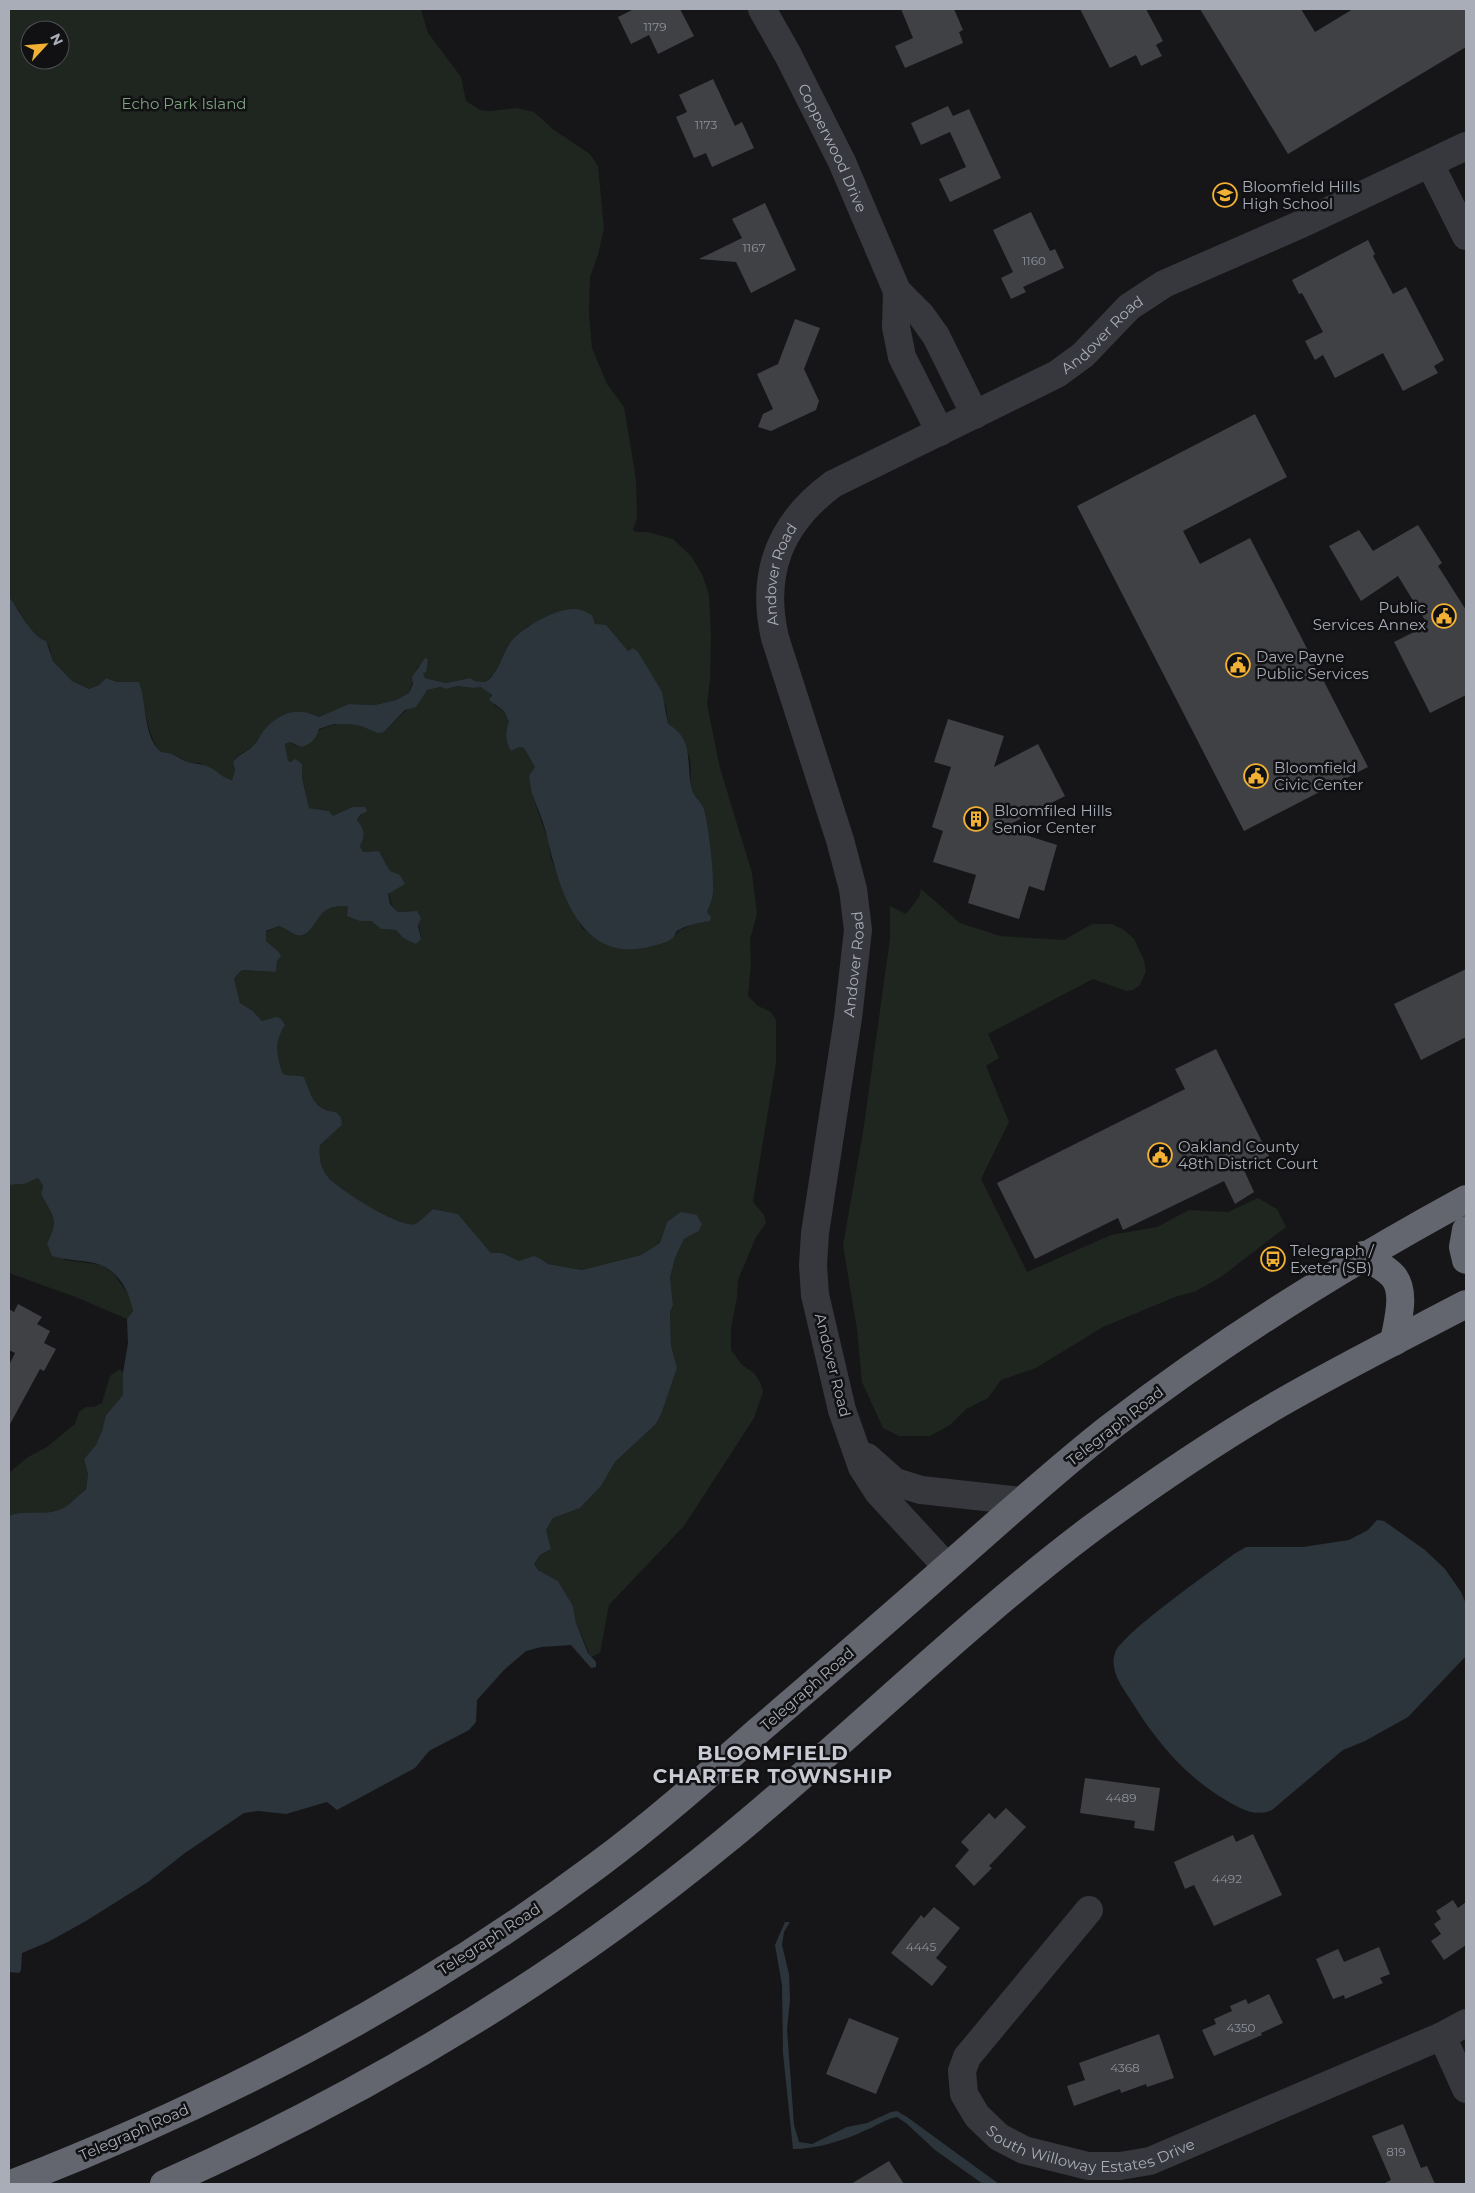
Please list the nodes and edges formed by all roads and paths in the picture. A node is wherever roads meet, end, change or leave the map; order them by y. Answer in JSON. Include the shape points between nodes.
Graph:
{"nodes":[{"id":1,"x":762,"y":9,"type":"edge"},
{"id":2,"x":1466,"y":146,"type":"edge"},
{"id":3,"x":1430,"y":164,"type":"junction"},
{"id":4,"x":1466,"y":236,"type":"edge"},
{"id":5,"x":898,"y":291,"type":"junction"},
{"id":6,"x":975,"y":415,"type":"junction"},
{"id":7,"x":940,"y":432,"type":"junction"},
{"id":8,"x":1466,"y":1199,"type":"edge"},
{"id":9,"x":1466,"y":1230,"type":"edge"},
{"id":10,"x":1364,"y":1255,"type":"junction"},
{"id":11,"x":1466,"y":1260,"type":"edge"},
{"id":12,"x":1466,"y":1304,"type":"edge"},
{"id":13,"x":1394,"y":1342,"type":"junction"},
{"id":14,"x":856,"y":1445,"type":"junction"},
{"id":15,"x":1021,"y":1501,"type":"junction"},
{"id":16,"x":947,"y":1568,"type":"junction"},
{"id":17,"x":1089,"y":1910,"type":"dead end"},
{"id":18,"x":1466,"y":2023,"type":"edge"},
{"id":19,"x":1442,"y":2036,"type":"junction"},
{"id":20,"x":1466,"y":2090,"type":"edge"},
{"id":21,"x":11,"y":2184,"type":"edge"},
{"id":22,"x":164,"y":2184,"type":"edge"}],
"edges":[{"from":1,"to":5,"type":"street","name":"Copperwood Drive","via":[[842,162]]},
{"from":2,"to":3,"type":"street","name":"Andover Road"},
{"from":3,"to":4,"type":"street"},
{"from":3,"to":6,"type":"street","name":"Andover Road","via":[[1164,284],[1129,307],[1083,355],[1057,374]]},
{"from":5,"to":6,"type":"street","name":"Copperwood Drive","via":[[936,336]]},
{"from":5,"to":7,"type":"street","name":"Copperwood Drive","via":[[896,328],[902,357]]},
{"from":6,"to":7,"type":"street","name":"Andover Road"},
{"from":7,"to":14,"type":"street","name":"Andover Road","via":[[848,476],[818,495],[802,511],[780,545],[769,590],[775,638],[840,840],[856,909],[857,956],[819,1204],[813,1265],[815,1295],[842,1410]]},
{"from":8,"to":10,"type":"highway","name":"Telegraph Road"},
{"from":9,"to":11,"type":"highway","via":[[1463,1247]]},
{"from":10,"to":13,"type":"highway","via":[[1393,1275],[1398,1284],[1400,1293]]},
{"from":10,"to":15,"type":"highway","name":"Telegraph Road","via":[[1227,1342],[1107,1430]]},
{"from":12,"to":13,"type":"highway"},
{"from":13,"to":22,"type":"highway","via":[[1221,1440],[1091,1529],[976,1620],[723,1843],[568,1961],[443,2040],[357,2089]]},
{"from":14,"to":15,"type":"street","name":"Andover Road","via":[[895,1482],[928,1491]]},
{"from":14,"to":16,"type":"street","name":"Andover Road","via":[[862,1467],[878,1492]]},
{"from":15,"to":16,"type":"highway","name":"Telegraph Road"},
{"from":16,"to":21,"type":"highway","name":"Telegraph Road","via":[[667,1811],[514,1924],[384,2006],[308,2048],[143,2129]]},
{"from":17,"to":19,"type":"street","name":"South Willoway Estates Drive","via":[[967,2057],[962,2071],[964,2094],[977,2116],[998,2137],[1024,2150],[1088,2166],[1120,2166],[1150,2161]]},
{"from":18,"to":19,"type":"street","name":"South Willoway Estates Drive"},
{"from":19,"to":20,"type":"street"}]}
